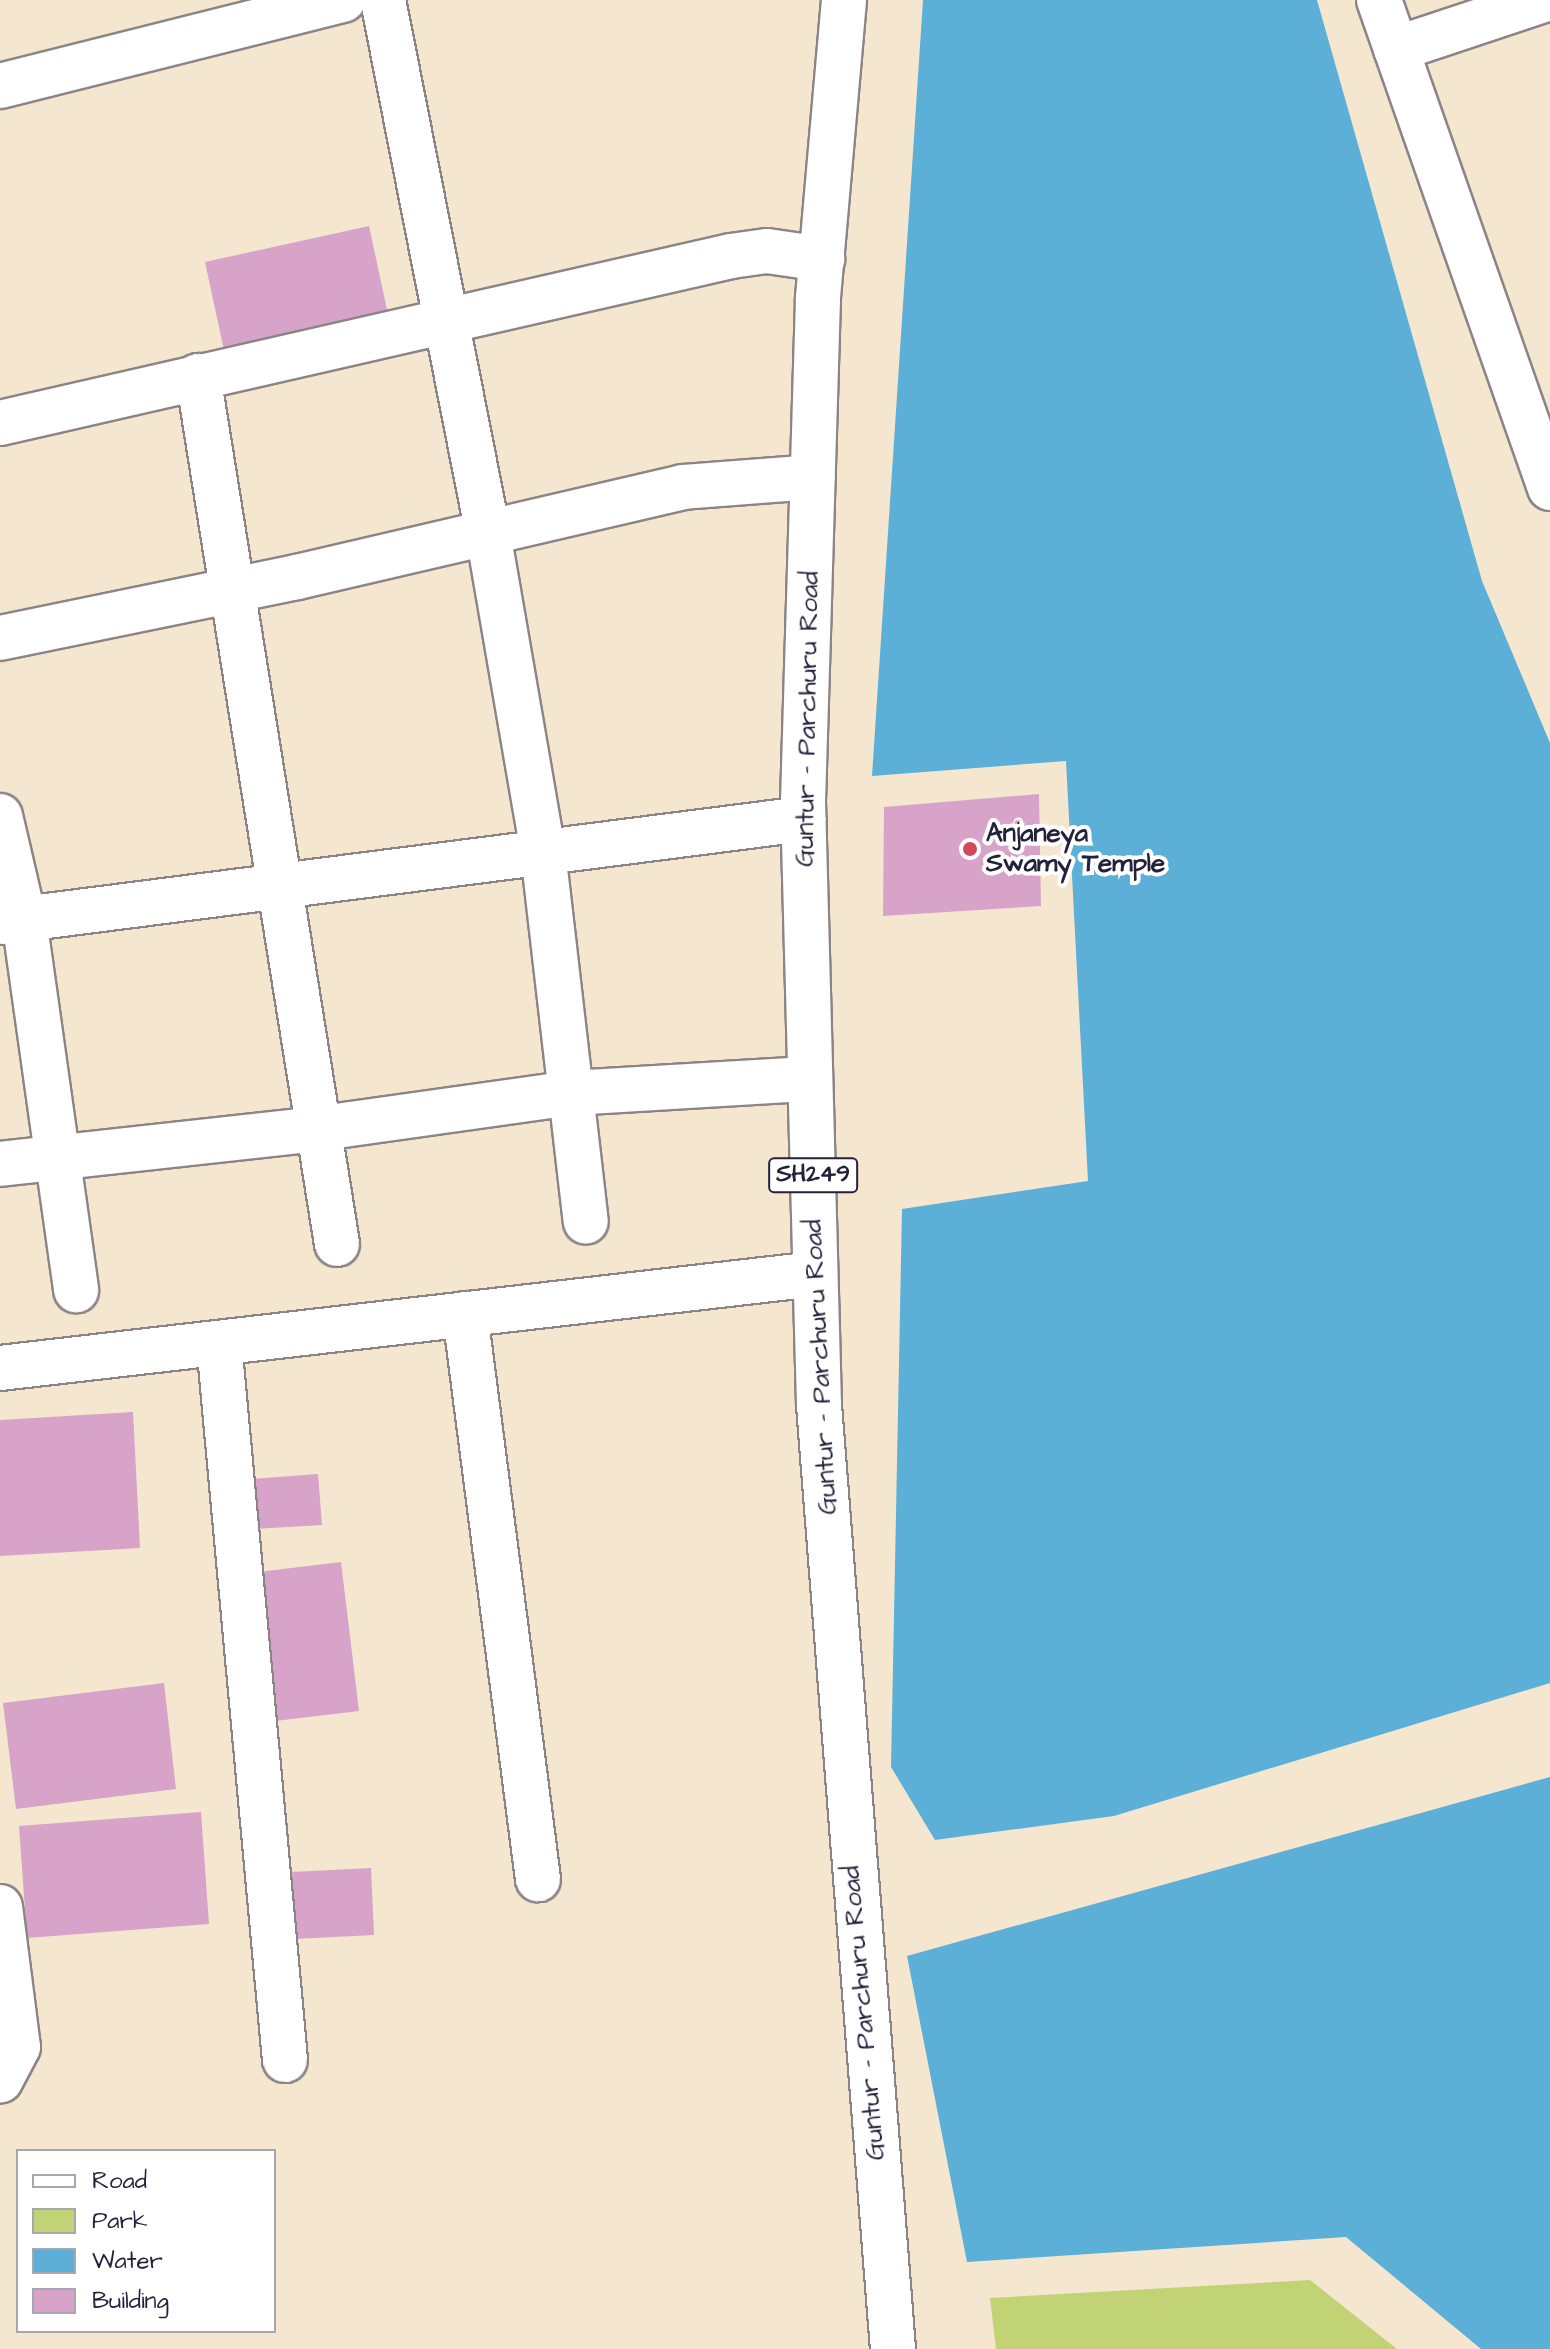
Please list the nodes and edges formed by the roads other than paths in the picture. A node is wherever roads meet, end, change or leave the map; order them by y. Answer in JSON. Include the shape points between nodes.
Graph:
{"nodes":[{"id":1,"x":343,"y":0,"type":"edge"},
{"id":2,"x":383,"y":0,"type":"edge"},
{"id":3,"x":844,"y":0,"type":"edge"},
{"id":4,"x":1379,"y":0,"type":"edge"},
{"id":5,"x":1544,"y":0,"type":"edge"},
{"id":6,"x":1550,"y":10,"type":"edge"},
{"id":7,"x":1396,"y":49,"type":"junction"},
{"id":8,"x":0,"y":86,"type":"edge"},
{"id":9,"x":822,"y":259,"type":"junction"},
{"id":10,"x":447,"y":321,"type":"junction"},
{"id":11,"x":198,"y":376,"type":"junction"},
{"id":12,"x":0,"y":423,"type":"edge"},
{"id":13,"x":813,"y":477,"type":"junction"},
{"id":14,"x":1550,"y":488,"type":"edge"},
{"id":15,"x":488,"y":533,"type":"junction"},
{"id":16,"x":236,"y":590,"type":"junction"},
{"id":17,"x":0,"y":638,"type":"edge"},
{"id":18,"x":0,"y":816,"type":"edge"},
{"id":19,"x":803,"y":819,"type":"junction"},
{"id":20,"x":543,"y":852,"type":"junction"},
{"id":21,"x":280,"y":888,"type":"junction"},
{"id":22,"x":12,"y":920,"type":"edge"},
{"id":23,"x":810,"y":1079,"type":"junction"},
{"id":24,"x":571,"y":1093,"type":"junction"},
{"id":25,"x":315,"y":1129,"type":"junction"},
{"id":26,"x":56,"y":1157,"type":"junction"},
{"id":27,"x":0,"y":1164,"type":"edge"},
{"id":28,"x":586,"y":1222,"type":"dead end"},
{"id":29,"x":337,"y":1244,"type":"dead end"},
{"id":30,"x":815,"y":1274,"type":"junction"},
{"id":31,"x":76,"y":1290,"type":"dead end"},
{"id":32,"x":465,"y":1314,"type":"junction"},
{"id":33,"x":219,"y":1343,"type":"junction"},
{"id":34,"x":0,"y":1368,"type":"edge"},
{"id":35,"x":538,"y":1879,"type":"dead end"},
{"id":36,"x":0,"y":1907,"type":"edge"},
{"id":37,"x":285,"y":2060,"type":"dead end"},
{"id":38,"x":0,"y":2081,"type":"edge"},
{"id":39,"x":893,"y":2349,"type":"edge"}],
"edges":[{"from":1,"to":8,"type":"street"},
{"from":2,"to":10,"type":"street"},
{"from":3,"to":9,"type":"street","name":"Guntur - Parchuru Road","number":"SH249"},
{"from":4,"to":7,"type":"street"},
{"from":5,"to":6,"type":"street"},
{"from":5,"to":7,"type":"street"},
{"from":7,"to":14,"type":"street"},
{"from":9,"to":10,"type":"street","via":[[767,251],[731,256]]},
{"from":9,"to":13,"type":"street","name":"Guntur - Parchuru Road","number":"SH249"},
{"from":10,"to":11,"type":"street"},
{"from":10,"to":15,"type":"street"},
{"from":11,"to":12,"type":"street"},
{"from":11,"to":16,"type":"street"},
{"from":13,"to":15,"type":"street","via":[[683,487]]},
{"from":13,"to":19,"type":"street","name":"Guntur - Parchuru Road","number":"SH249"},
{"from":15,"to":16,"type":"street"},
{"from":15,"to":20,"type":"street"},
{"from":16,"to":17,"type":"street"},
{"from":16,"to":21,"type":"street"},
{"from":18,"to":22,"type":"street"},
{"from":19,"to":20,"type":"street"},
{"from":19,"to":23,"type":"street","name":"Guntur - Parchuru Road","number":"SH249"},
{"from":20,"to":21,"type":"street"},
{"from":20,"to":24,"type":"street"},
{"from":21,"to":22,"type":"street"},
{"from":21,"to":25,"type":"street"},
{"from":22,"to":26,"type":"street"},
{"from":23,"to":24,"type":"street"},
{"from":23,"to":30,"type":"street","name":"Guntur - Parchuru Road","number":"SH249"},
{"from":24,"to":25,"type":"street"},
{"from":24,"to":28,"type":"street"},
{"from":25,"to":26,"type":"street"},
{"from":25,"to":29,"type":"street"},
{"from":26,"to":27,"type":"street"},
{"from":26,"to":31,"type":"street"},
{"from":30,"to":32,"type":"street"},
{"from":30,"to":39,"type":"street","name":"Guntur - Parchuru Road","number":"SH249","via":[[819,1405],[855,1920]]},
{"from":32,"to":33,"type":"street"},
{"from":32,"to":35,"type":"street"},
{"from":33,"to":34,"type":"street"},
{"from":33,"to":37,"type":"street"},
{"from":36,"to":38,"type":"street","via":[[18,2047]]}]}
